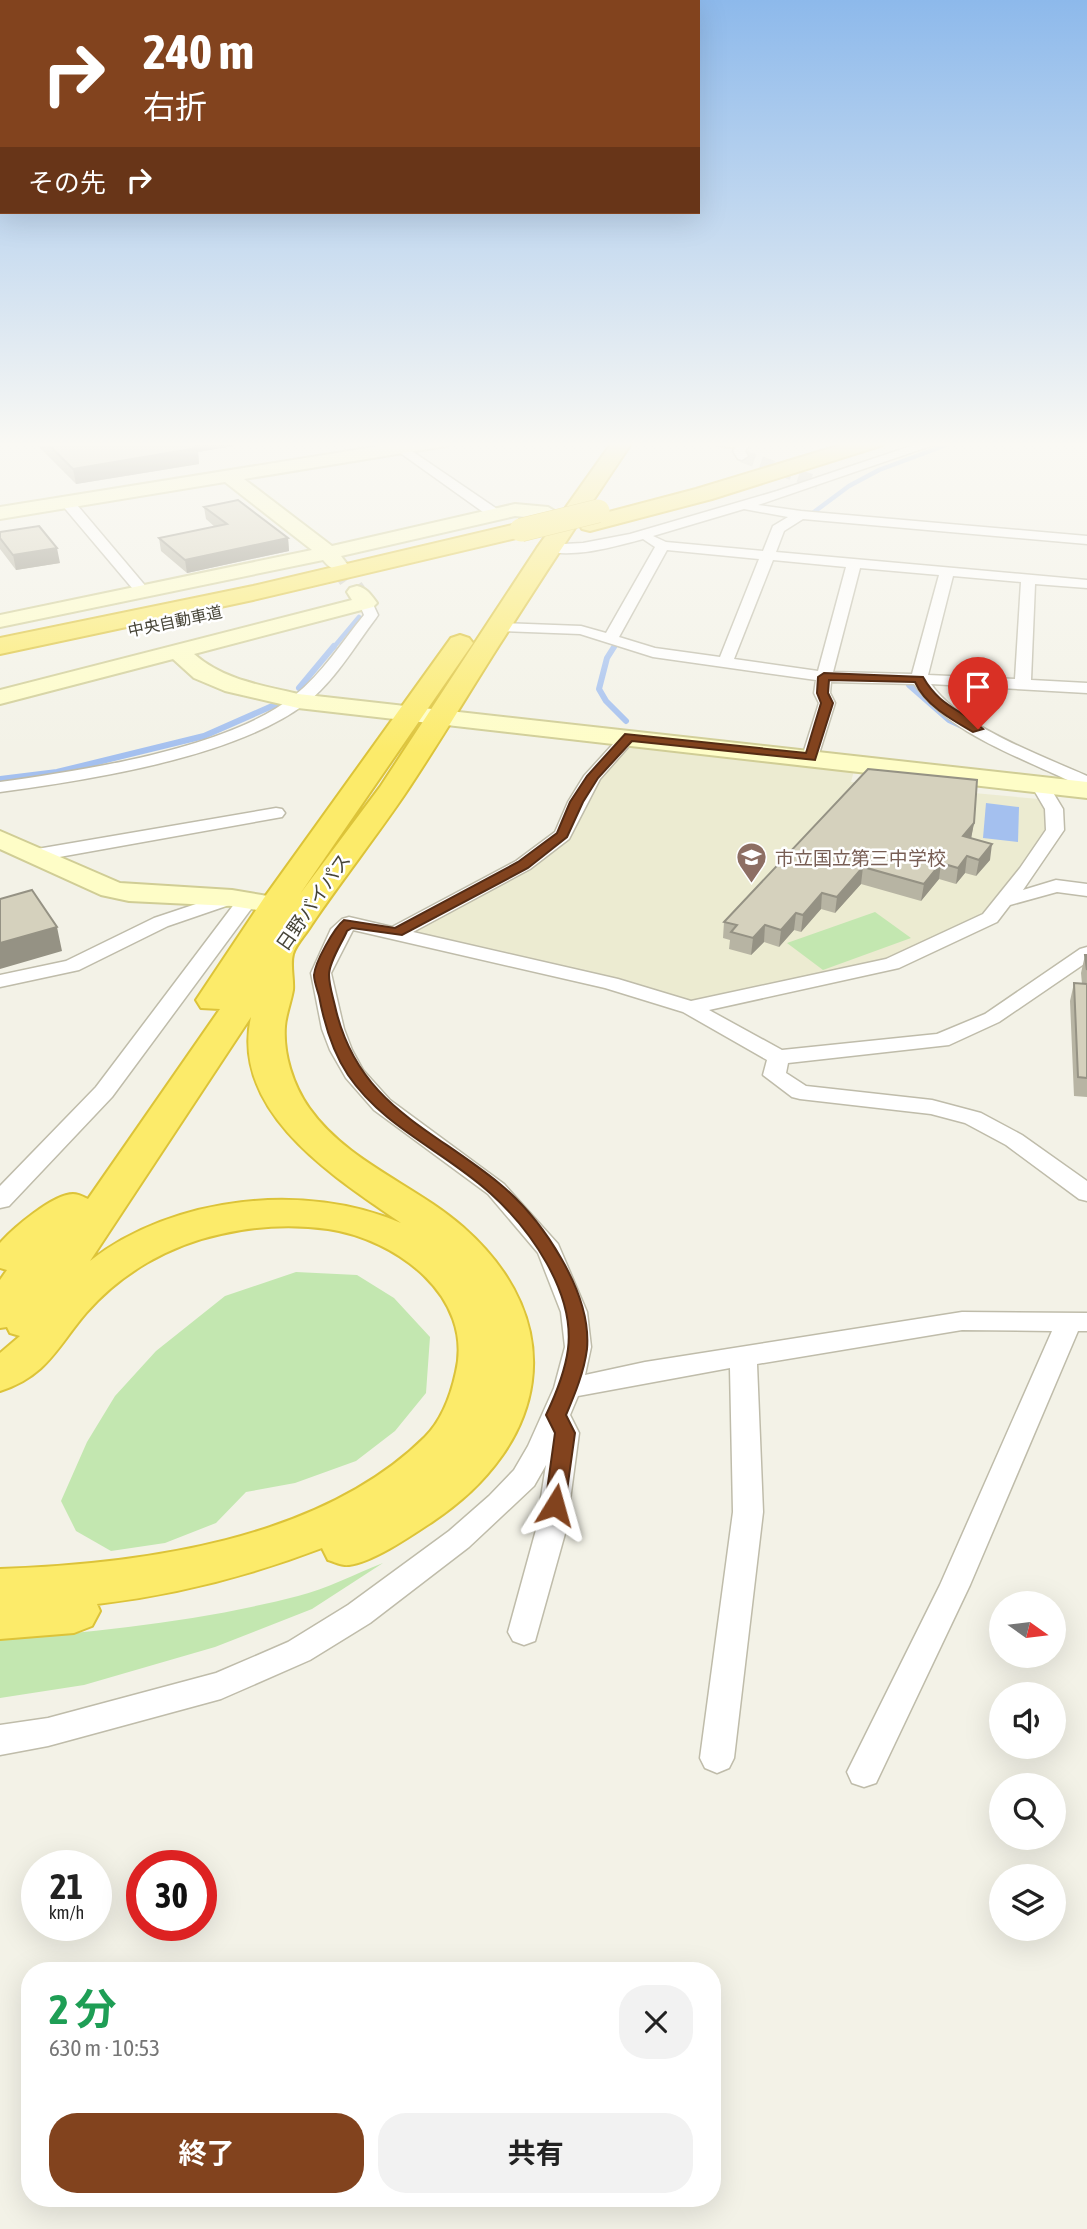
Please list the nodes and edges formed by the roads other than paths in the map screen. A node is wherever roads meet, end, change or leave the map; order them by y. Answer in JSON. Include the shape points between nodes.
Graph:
{"nodes":[{"id":1,"x":104,"y":545,"type":"edge"},
{"id":2,"x":315,"y":545,"type":"edge"},
{"id":3,"x":383,"y":545,"type":"edge"},
{"id":4,"x":480,"y":545,"type":"edge"},
{"id":5,"x":487,"y":545,"type":"edge"},
{"id":6,"x":529,"y":545,"type":"edge"},
{"id":7,"x":551,"y":545,"type":"edge"},
{"id":8,"x":598,"y":545,"type":"edge"},
{"id":9,"x":771,"y":545,"type":"edge"},
{"id":10,"x":663,"y":546,"type":"joint"},
{"id":11,"x":549,"y":548,"type":"junction"},
{"id":12,"x":767,"y":555,"type":"junction"},
{"id":13,"x":332,"y":559,"type":"junction"},
{"id":14,"x":853,"y":563,"type":"junction"},
{"id":15,"x":947,"y":571,"type":"junction"},
{"id":16,"x":1028,"y":578,"type":"junction"},
{"id":17,"x":1087,"y":583,"type":"edge"},
{"id":18,"x":144,"y":592,"type":"junction"},
{"id":19,"x":361,"y":598,"type":"joint"},
{"id":20,"x":268,"y":601,"type":"junction"},
{"id":21,"x":489,"y":613,"type":"junction"},
{"id":22,"x":0,"y":621,"type":"edge"},
{"id":23,"x":610,"y":639,"type":"junction"},
{"id":24,"x":0,"y":646,"type":"edge"},
{"id":25,"x":179,"y":653,"type":"junction"},
{"id":26,"x":0,"y":659,"type":"edge"},
{"id":27,"x":725,"y":663,"type":"junction"},
{"id":28,"x":0,"y":671,"type":"edge"},
{"id":29,"x":824,"y":677,"type":"junction"},
{"id":30,"x":919,"y":679,"type":"junction"},
{"id":31,"x":1023,"y":684,"type":"junction"},
{"id":32,"x":1087,"y":688,"type":"edge"},
{"id":33,"x":0,"y":697,"type":"edge"},
{"id":34,"x":298,"y":701,"type":"junction"},
{"id":35,"x":426,"y":714,"type":"junction"},
{"id":36,"x":629,"y":737,"type":"junction"},
{"id":37,"x":810,"y":757,"type":"junction"},
{"id":38,"x":1087,"y":782,"type":"edge"},
{"id":39,"x":1040,"y":785,"type":"junction"},
{"id":40,"x":0,"y":787,"type":"edge"},
{"id":41,"x":1087,"y":790,"type":"edge"},
{"id":42,"x":275,"y":813,"type":"dead end"},
{"id":43,"x":0,"y":839,"type":"edge"},
{"id":44,"x":37,"y":855,"type":"junction"},
{"id":45,"x":1087,"y":890,"type":"edge"},
{"id":46,"x":252,"y":901,"type":"junction"},
{"id":47,"x":1004,"y":901,"type":"junction"},
{"id":48,"x":397,"y":932,"type":"junction"},
{"id":49,"x":1087,"y":953,"type":"edge"},
{"id":50,"x":276,"y":954,"type":"junction"},
{"id":51,"x":0,"y":981,"type":"edge"},
{"id":52,"x":690,"y":1008,"type":"junction"},
{"id":53,"x":778,"y":1057,"type":"junction"},
{"id":54,"x":1087,"y":1193,"type":"edge"},
{"id":55,"x":0,"y":1200,"type":"edge"},
{"id":56,"x":73,"y":1207,"type":"junction"},
{"id":57,"x":0,"y":1268,"type":"edge"},
{"id":58,"x":0,"y":1312,"type":"edge"},
{"id":59,"x":1078,"y":1322,"type":"edge"},
{"id":60,"x":743,"y":1358,"type":"junction"},
{"id":61,"x":0,"y":1362,"type":"edge"},
{"id":62,"x":0,"y":1374,"type":"edge"},
{"id":63,"x":562,"y":1401,"type":"junction"},
{"id":64,"x":0,"y":1590,"type":"edge"},
{"id":65,"x":0,"y":1617,"type":"edge"},
{"id":66,"x":524,"y":1632,"type":"dead end"},
{"id":67,"x":210,"y":1688,"type":"joint"},
{"id":68,"x":0,"y":1740,"type":"edge"},
{"id":69,"x":717,"y":1758,"type":"dead end"},
{"id":70,"x":863,"y":1772,"type":"dead end"}],
"edges":[{"from":1,"to":18,"type":"street"},
{"from":2,"to":13,"type":"street"},
{"from":3,"to":13,"type":"street"},
{"from":4,"to":24,"type":"highway","name":"中央自動車道"},
{"from":5,"to":20,"type":"highway","name":"中央自動車道"},
{"from":6,"to":21,"type":"highway","name":"日野バイパス"},
{"from":7,"to":11,"type":"highway","name":"日野バイパス"},
{"from":8,"to":11,"type":"street"},
{"from":9,"to":12,"type":"street"},
{"from":10,"to":12,"type":"street"},
{"from":10,"to":23,"type":"street"},
{"from":11,"to":21,"type":"highway","name":"日野バイパス"},
{"from":12,"to":14,"type":"street"},
{"from":12,"to":27,"type":"street"},
{"from":13,"to":18,"type":"street"},
{"from":14,"to":15,"type":"street"},
{"from":14,"to":29,"type":"street"},
{"from":15,"to":16,"type":"street"},
{"from":15,"to":30,"type":"street"},
{"from":16,"to":17,"type":"street"},
{"from":16,"to":31,"type":"street"},
{"from":18,"to":22,"type":"street"},
{"from":19,"to":25,"type":"street"},
{"from":19,"to":34,"type":"street","via":[[371,615]]},
{"from":20,"to":26,"type":"highway","name":"中央自動車道"},
{"from":20,"to":28,"type":"highway"},
{"from":21,"to":23,"type":"street"},
{"from":21,"to":35,"type":"highway","name":"日野バイパス"},
{"from":23,"to":27,"type":"street","via":[[653,652]]},
{"from":25,"to":33,"type":"street"},
{"from":25,"to":34,"type":"street","via":[[202,673],[233,686]]},
{"from":27,"to":29,"type":"street"},
{"from":29,"to":30,"type":"street"},
{"from":29,"to":37,"type":"street","via":[[822,693],[827,703]]},
{"from":30,"to":31,"type":"street"},
{"from":30,"to":38,"type":"street","via":[[925,691],[957,718]]},
{"from":31,"to":32,"type":"street"},
{"from":34,"to":35,"type":"street"},
{"from":34,"to":40,"type":"street","via":[[205,743],[106,769]]},
{"from":35,"to":36,"type":"street"},
{"from":35,"to":46,"type":"highway","name":"日野バイパス"},
{"from":35,"to":50,"type":"highway","name":"日野バイパス","via":[[364,832]]},
{"from":36,"to":37,"type":"street"},
{"from":36,"to":48,"type":"street","via":[[593,776],[563,835],[523,865]]},
{"from":37,"to":39,"type":"street"},
{"from":39,"to":41,"type":"street"},
{"from":39,"to":47,"type":"street","via":[[1054,809],[1055,830]]},
{"from":42,"to":44,"type":"street"},
{"from":43,"to":44,"type":"street"},
{"from":44,"to":46,"type":"street","via":[[129,893]]},
{"from":45,"to":47,"type":"street","via":[[1056,886]]},
{"from":46,"to":51,"type":"street","via":[[161,922],[72,966]]},
{"from":46,"to":55,"type":"street","via":[[104,1092]]},
{"from":46,"to":56,"type":"highway","name":"日野バイパス","via":[[191,1035]]},
{"from":47,"to":52,"type":"street","via":[[990,918],[892,964]]},
{"from":48,"to":52,"type":"street","via":[[611,983]]},
{"from":48,"to":63,"type":"street","via":[[349,923],[341,929],[321,973],[333,1029],[354,1073],[382,1105],[496,1189],[550,1250],[574,1312],[578,1348]]},
{"from":49,"to":53,"type":"street","via":[[992,1018],[941,1040]]},
{"from":50,"to":61,"type":"highway","name":"日野バイパス"},
{"from":50,"to":65,"type":"highway","via":[[267,1028],[273,1072],[282,1093],[312,1137],[447,1236],[493,1286],[511,1338],[512,1369],[506,1399],[476,1455],[448,1484],[420,1506],[340,1549],[245,1581],[178,1597]]},
{"from":52,"to":53,"type":"street"},
{"from":53,"to":54,"type":"street","via":[[774,1075],[800,1092],[932,1107],[973,1118],[1014,1140]]},
{"from":56,"to":57,"type":"highway","via":[[26,1240]]},
{"from":56,"to":58,"type":"highway","name":"日野バイパス"},
{"from":59,"to":60,"type":"street","via":[[962,1321]]},
{"from":59,"to":70,"type":"street"},
{"from":60,"to":63,"type":"street","via":[[645,1372]]},
{"from":60,"to":69,"type":"street","via":[[748,1512]]},
{"from":62,"to":64,"type":"highway","via":[[29,1356],[71,1302],[117,1262],[188,1228],[268,1213],[339,1217],[401,1238],[439,1262],[454,1278],[476,1312],[482,1331],[482,1369],[461,1426],[420,1471],[350,1516],[284,1542],[174,1570],[104,1582]]},
{"from":63,"to":66,"type":"street","via":[[565,1433],[551,1530]]},
{"from":63,"to":67,"type":"street","via":[[524,1478],[459,1539],[359,1614],[299,1651]]},
{"from":67,"to":68,"type":"street","via":[[48,1732]]}]}
